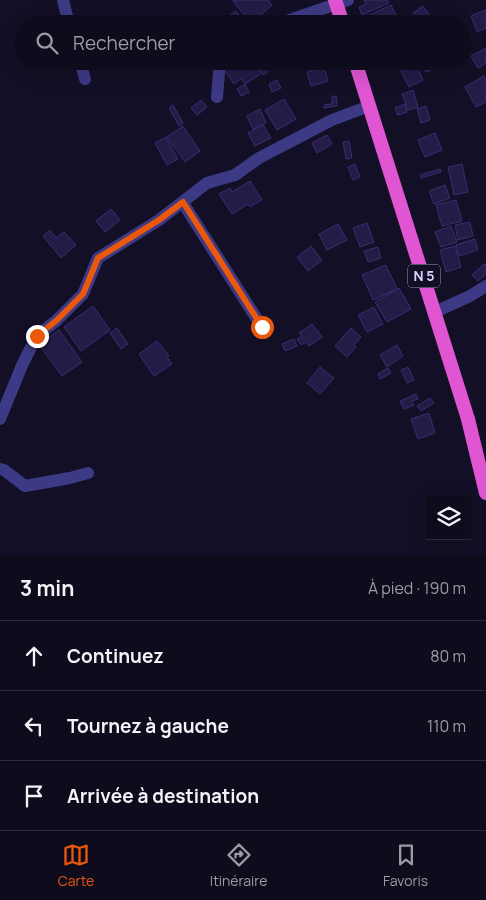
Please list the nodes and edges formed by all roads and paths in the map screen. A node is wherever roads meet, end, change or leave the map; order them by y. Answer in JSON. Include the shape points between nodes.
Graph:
{"nodes":[{"id":1,"x":63,"y":0,"type":"edge"},
{"id":2,"x":340,"y":1,"type":"edge"},
{"id":3,"x":67,"y":15,"type":"edge"},
{"id":4,"x":302,"y":15,"type":"edge"},
{"id":5,"x":342,"y":15,"type":"edge"},
{"id":6,"x":82,"y":70,"type":"edge"},
{"id":7,"x":219,"y":70,"type":"edge"},
{"id":8,"x":358,"y":70,"type":"edge"},
{"id":9,"x":85,"y":79,"type":"dead end"},
{"id":10,"x":217,"y":97,"type":"dead end"},
{"id":11,"x":370,"y":106,"type":"junction"},
{"id":12,"x":183,"y":202,"type":"junction"},
{"id":13,"x":486,"y":286,"type":"edge"},
{"id":14,"x":435,"y":312,"type":"junction"},
{"id":15,"x":262,"y":327,"type":"dead end"},
{"id":16,"x":0,"y":420,"type":"edge"},
{"id":17,"x":0,"y":470,"type":"edge"},
{"id":18,"x":88,"y":473,"type":"dead end"},
{"id":19,"x":486,"y":493,"type":"edge"}],
"edges":[{"from":1,"to":3,"type":"street"},
{"from":2,"to":4,"type":"street"},
{"from":2,"to":5,"type":"highway"},
{"from":6,"to":9,"type":"street"},
{"from":7,"to":10,"type":"street"},
{"from":8,"to":11,"type":"highway","number":"N 5"},
{"from":11,"to":12,"type":"street","via":[[332,120],[258,158],[235,175],[208,183]]},
{"from":11,"to":14,"type":"highway","number":"N 5"},
{"from":12,"to":15,"type":"street"},
{"from":12,"to":16,"type":"street","via":[[98,258],[83,294],[37,336]]},
{"from":13,"to":14,"type":"street"},
{"from":14,"to":19,"type":"highway","number":"N 5","via":[[468,419]]},
{"from":17,"to":18,"type":"street","via":[[25,486]]}]}
